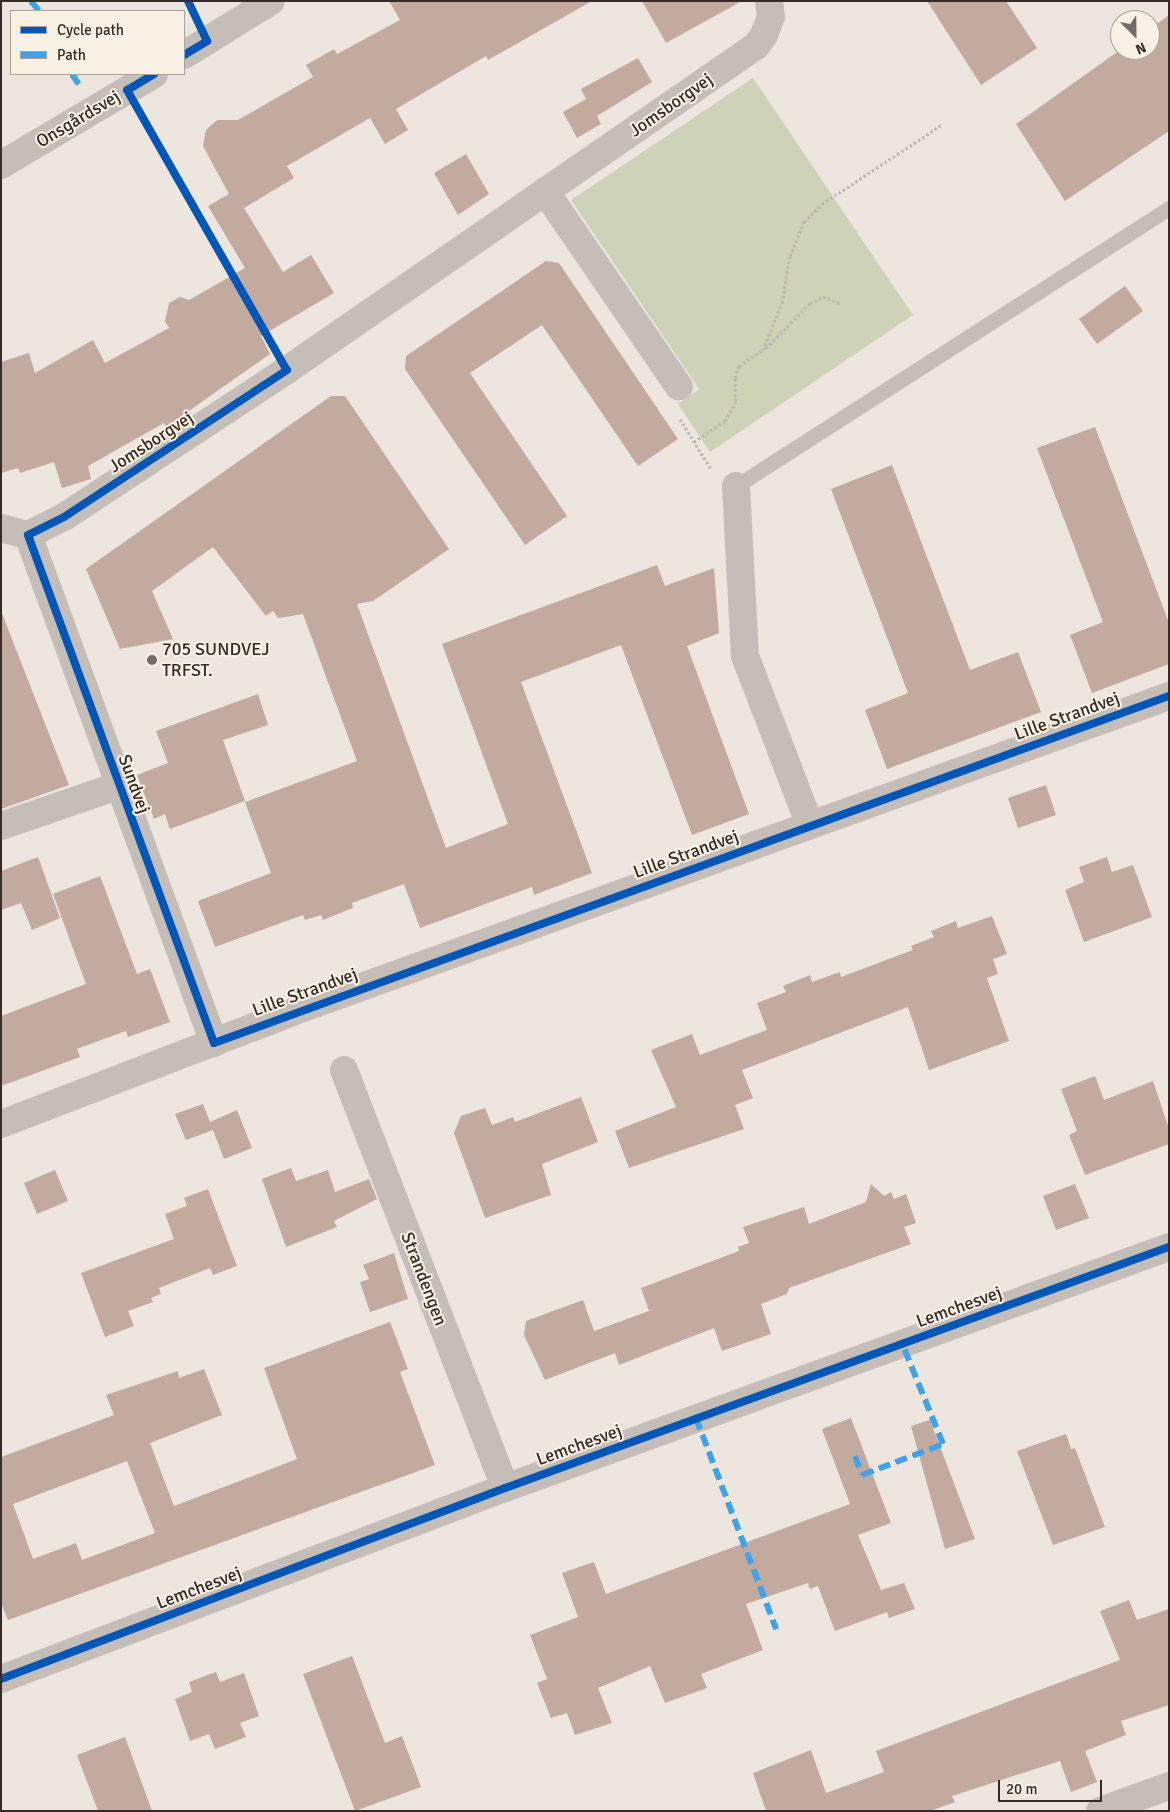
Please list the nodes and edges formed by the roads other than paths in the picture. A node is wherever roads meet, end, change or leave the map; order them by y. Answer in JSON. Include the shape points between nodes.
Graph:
{"nodes":[{"id":1,"x":271,"y":1,"type":"edge"},
{"id":2,"x":769,"y":1,"type":"edge"},
{"id":3,"x":185,"y":54,"type":"edge"},
{"id":4,"x":152,"y":75,"type":"edge"},
{"id":5,"x":1,"y":165,"type":"edge"},
{"id":6,"x":546,"y":191,"type":"junction"},
{"id":7,"x":1169,"y":208,"type":"edge"},
{"id":8,"x":679,"y":387,"type":"road end"},
{"id":9,"x":736,"y":486,"type":"joint"},
{"id":10,"x":1,"y":528,"type":"edge"},
{"id":11,"x":28,"y":535,"type":"junction"},
{"id":12,"x":1169,"y":696,"type":"edge"},
{"id":13,"x":118,"y":786,"type":"junction"},
{"id":14,"x":810,"y":825,"type":"junction"},
{"id":15,"x":1,"y":826,"type":"edge"},
{"id":16,"x":214,"y":1042,"type":"junction"},
{"id":17,"x":344,"y":1070,"type":"dead end"},
{"id":18,"x":1,"y":1124,"type":"edge"},
{"id":19,"x":1169,"y":1247,"type":"edge"},
{"id":20,"x":504,"y":1488,"type":"junction"},
{"id":21,"x":1,"y":1679,"type":"edge"},
{"id":22,"x":1169,"y":1786,"type":"edge"},
{"id":23,"x":1100,"y":1811,"type":"edge"}],
"edges":[{"from":1,"to":3,"type":"street"},
{"from":2,"to":6,"type":"street","name":"Jomsborgvej","via":[[771,17],[764,36],[756,46]]},
{"from":4,"to":5,"type":"street","name":"Onsgårdsvej"},
{"from":6,"to":8,"type":"street"},
{"from":6,"to":11,"type":"street","name":"Jomsborgvej","via":[[288,370],[64,517]]},
{"from":7,"to":9,"type":"lane"},
{"from":9,"to":14,"type":"street","via":[[745,656]]},
{"from":10,"to":11,"type":"street"},
{"from":11,"to":13,"type":"street","name":"Sundvej"},
{"from":12,"to":14,"type":"street","name":"Lille Strandvej"},
{"from":13,"to":15,"type":"street","name":"Sundvej"},
{"from":13,"to":16,"type":"street","name":"Sundvej"},
{"from":14,"to":16,"type":"street","name":"Lille Strandvej"},
{"from":16,"to":18,"type":"street","name":"Lille Strandvej"},
{"from":17,"to":20,"type":"street","name":"Strandengen"},
{"from":19,"to":20,"type":"street","name":"Lemchesvej"},
{"from":20,"to":21,"type":"street","name":"Lemchesvej"},
{"from":22,"to":23,"type":"street"}]}
